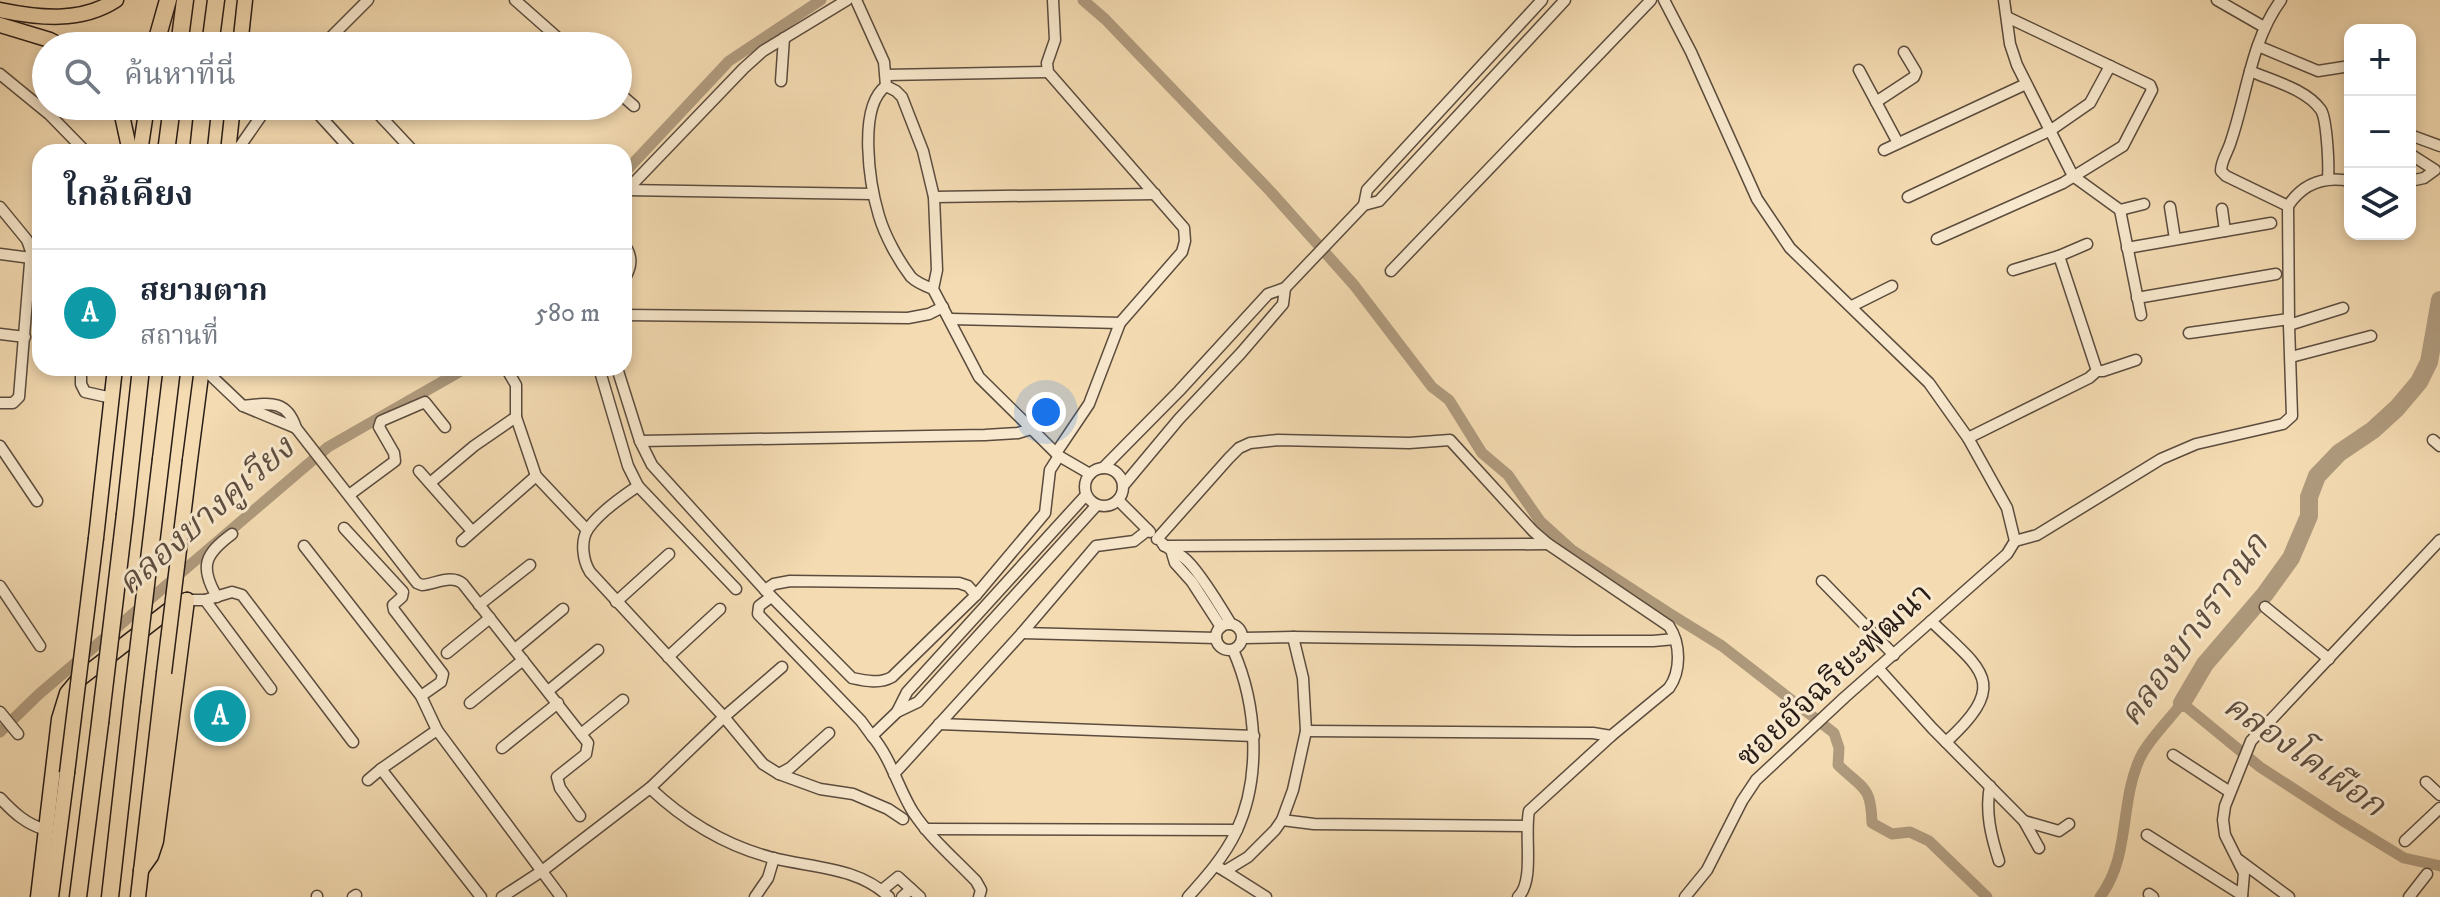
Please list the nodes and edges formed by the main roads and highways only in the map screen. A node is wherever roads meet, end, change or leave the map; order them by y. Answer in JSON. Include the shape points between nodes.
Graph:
{"nodes":[{"id":1,"x":116,"y":0,"type":"edge"},
{"id":2,"x":160,"y":0,"type":"edge"},
{"id":3,"x":168,"y":0,"type":"edge"},
{"id":4,"x":185,"y":0,"type":"edge"},
{"id":5,"x":216,"y":0,"type":"edge"},
{"id":6,"x":245,"y":0,"type":"edge"},
{"id":7,"x":0,"y":10,"type":"edge"},
{"id":8,"x":0,"y":25,"type":"edge"},
{"id":9,"x":157,"y":32,"type":"edge"},
{"id":10,"x":159,"y":32,"type":"edge"},
{"id":11,"x":181,"y":32,"type":"edge"},
{"id":12,"x":212,"y":32,"type":"edge"},
{"id":13,"x":242,"y":32,"type":"edge"},
{"id":14,"x":32,"y":36,"type":"edge"},
{"id":15,"x":123,"y":120,"type":"edge"},
{"id":16,"x":145,"y":120,"type":"edge"},
{"id":17,"x":170,"y":120,"type":"edge"},
{"id":18,"x":201,"y":120,"type":"edge"},
{"id":19,"x":231,"y":120,"type":"edge"},
{"id":20,"x":128,"y":144,"type":"edge"},
{"id":21,"x":141,"y":144,"type":"edge"},
{"id":22,"x":167,"y":144,"type":"edge"},
{"id":23,"x":199,"y":144,"type":"edge"},
{"id":24,"x":229,"y":144,"type":"edge"},
{"id":25,"x":114,"y":376,"type":"edge"},
{"id":26,"x":140,"y":376,"type":"edge"},
{"id":27,"x":171,"y":376,"type":"edge"},
{"id":28,"x":201,"y":376,"type":"edge"},
{"id":29,"x":141,"y":870,"type":"junction"},
{"id":30,"x":38,"y":897,"type":"edge"},
{"id":31,"x":51,"y":897,"type":"edge"},
{"id":32,"x":78,"y":897,"type":"edge"},
{"id":33,"x":110,"y":897,"type":"edge"},
{"id":34,"x":138,"y":897,"type":"edge"}],
"edges":[{"from":1,"to":7,"type":"main road","via":[[80,16]]},
{"from":2,"to":9,"type":"main road"},
{"from":3,"to":10,"type":"highway"},
{"from":4,"to":11,"type":"highway"},
{"from":5,"to":12,"type":"highway"},
{"from":6,"to":13,"type":"main road"},
{"from":8,"to":14,"type":"main road"},
{"from":15,"to":20,"type":"main road"},
{"from":16,"to":21,"type":"main road"},
{"from":17,"to":22,"type":"highway"},
{"from":18,"to":23,"type":"highway"},
{"from":19,"to":24,"type":"main road"},
{"from":25,"to":31,"type":"main road","bridge":true},
{"from":26,"to":32,"type":"highway","bridge":true},
{"from":27,"to":33,"type":"highway","bridge":true},
{"from":28,"to":29,"type":"main road","bridge":true},
{"from":29,"to":30,"type":"main road","via":[[156,841],[187,600],[67,693],[59,719]]},
{"from":29,"to":34,"type":"main road"}]}
